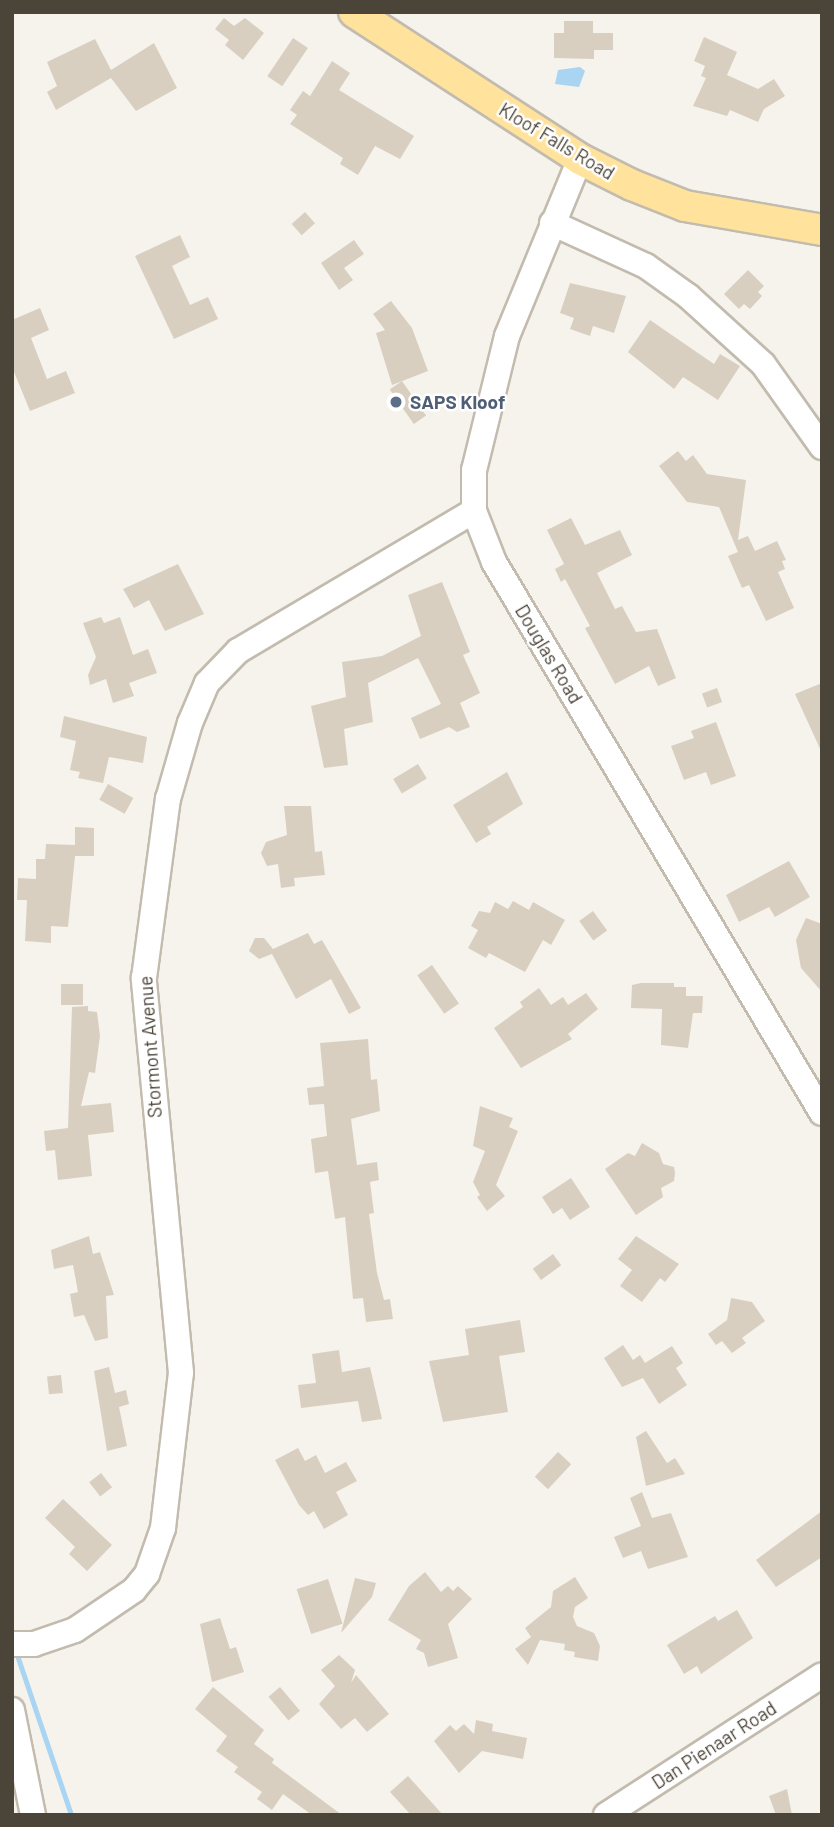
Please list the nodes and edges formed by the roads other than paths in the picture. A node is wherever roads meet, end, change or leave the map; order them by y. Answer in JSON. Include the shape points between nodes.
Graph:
{"nodes":[{"id":1,"x":355,"y":12,"type":"edge"},
{"id":2,"x":580,"y":159,"type":"junction"},
{"id":3,"x":552,"y":223,"type":"junction"},
{"id":4,"x":822,"y":230,"type":"edge"},
{"id":5,"x":822,"y":447,"type":"edge"},
{"id":6,"x":474,"y":512,"type":"junction"},
{"id":7,"x":822,"y":1113,"type":"edge"},
{"id":8,"x":12,"y":1644,"type":"edge"},
{"id":9,"x":822,"y":1675,"type":"edge"},
{"id":10,"x":12,"y":1710,"type":"edge"},
{"id":11,"x":33,"y":1815,"type":"edge"},
{"id":12,"x":606,"y":1815,"type":"edge"}],
"edges":[{"from":1,"to":2,"type":"main road","name":"Kloof Falls Road"},
{"from":2,"to":3,"type":"street","name":"Douglas Road"},
{"from":2,"to":4,"type":"main road","name":"Kloof Falls Road","via":[[685,206]]},
{"from":3,"to":5,"type":"street","via":[[646,266],[688,296],[763,364]]},
{"from":3,"to":6,"type":"street","name":"Douglas Road","via":[[507,336],[474,470]]},
{"from":6,"to":7,"type":"street","name":"Douglas Road","via":[[481,537],[511,591]]},
{"from":6,"to":8,"type":"street","name":"Stormont Avenue","via":[[238,650],[207,683],[190,723],[169,799],[144,978],[181,1373],[163,1528],[147,1574],[134,1591],[75,1630],[34,1644]]},
{"from":9,"to":12,"type":"street","name":"Dan Pienaar Road"},
{"from":10,"to":11,"type":"street"}]}
